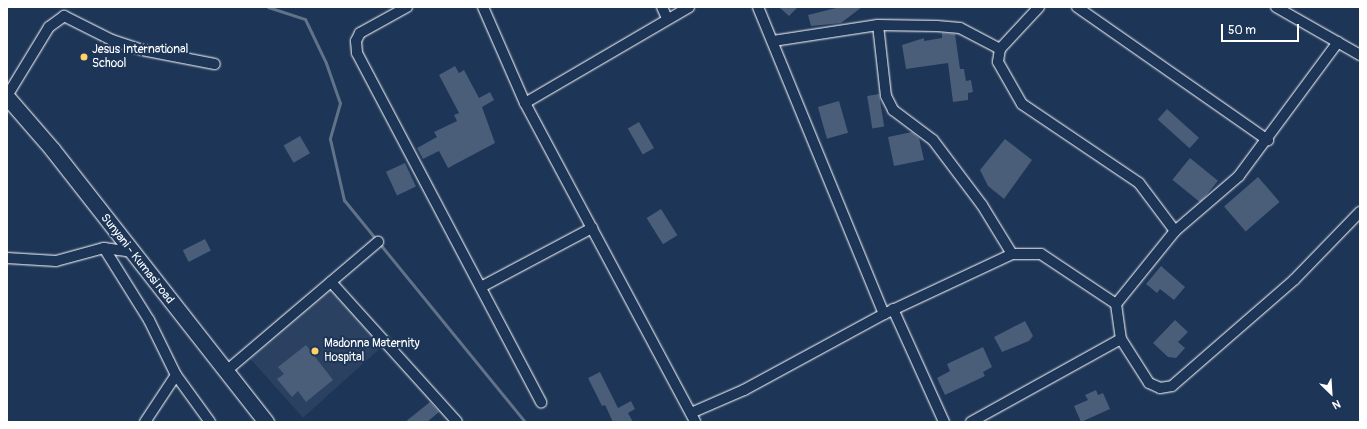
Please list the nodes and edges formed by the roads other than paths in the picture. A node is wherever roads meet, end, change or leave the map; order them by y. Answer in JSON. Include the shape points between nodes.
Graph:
{"nodes":[{"id":1,"x":408,"y":7,"type":"edge"},
{"id":2,"x":483,"y":7,"type":"edge"},
{"id":3,"x":662,"y":7,"type":"edge"},
{"id":4,"x":689,"y":7,"type":"edge"},
{"id":5,"x":758,"y":7,"type":"edge"},
{"id":6,"x":1039,"y":7,"type":"edge"},
{"id":7,"x":1077,"y":7,"type":"edge"},
{"id":8,"x":1276,"y":7,"type":"edge"},
{"id":9,"x":667,"y":18,"type":"junction"},
{"id":10,"x":878,"y":25,"type":"junction"},
{"id":11,"x":773,"y":41,"type":"junction"},
{"id":12,"x":1338,"y":42,"type":"junction"},
{"id":13,"x":1000,"y":49,"type":"junction"},
{"id":14,"x":1360,"y":55,"type":"edge"},
{"id":15,"x":215,"y":64,"type":"dead end"},
{"id":16,"x":7,"y":96,"type":"edge"},
{"id":17,"x":525,"y":104,"type":"junction"},
{"id":18,"x":1268,"y":140,"type":"junction"},
{"id":19,"x":1360,"y":212,"type":"edge"},
{"id":20,"x":592,"y":228,"type":"junction"},
{"id":21,"x":1176,"y":230,"type":"junction"},
{"id":22,"x":378,"y":242,"type":"dead end"},
{"id":23,"x":104,"y":248,"type":"junction"},
{"id":24,"x":132,"y":252,"type":"junction"},
{"id":25,"x":1012,"y":254,"type":"junction"},
{"id":26,"x":7,"y":258,"type":"edge"},
{"id":27,"x":331,"y":282,"type":"junction"},
{"id":28,"x":481,"y":287,"type":"junction"},
{"id":29,"x":1116,"y":304,"type":"junction"},
{"id":30,"x":889,"y":312,"type":"junction"},
{"id":31,"x":1121,"y":340,"type":"junction"},
{"id":32,"x":225,"y":372,"type":"junction"},
{"id":33,"x":176,"y":375,"type":"junction"},
{"id":34,"x":541,"y":402,"type":"dead end"},
{"id":35,"x":693,"y":418,"type":"edge"},
{"id":36,"x":145,"y":422,"type":"edge"},
{"id":37,"x":210,"y":422,"type":"edge"},
{"id":38,"x":266,"y":422,"type":"edge"},
{"id":39,"x":458,"y":422,"type":"edge"},
{"id":40,"x":944,"y":422,"type":"edge"},
{"id":41,"x":971,"y":422,"type":"edge"}],
"edges":[{"from":1,"to":28,"type":"street","via":[[360,33],[356,41],[357,54]]},
{"from":2,"to":17,"type":"street"},
{"from":3,"to":9,"type":"street"},
{"from":4,"to":9,"type":"street"},
{"from":5,"to":11,"type":"street"},
{"from":6,"to":13,"type":"street"},
{"from":7,"to":18,"type":"street"},
{"from":8,"to":12,"type":"street"},
{"from":9,"to":17,"type":"street","via":[[648,33]]},
{"from":10,"to":11,"type":"street"},
{"from":10,"to":13,"type":"street","via":[[960,28]]},
{"from":10,"to":25,"type":"street","via":[[886,96],[893,110],[933,140],[982,205]]},
{"from":11,"to":30,"type":"street"},
{"from":12,"to":14,"type":"street"},
{"from":12,"to":18,"type":"street"},
{"from":13,"to":21,"type":"street","via":[[998,62],[1022,104],[1138,183]]},
{"from":15,"to":16,"type":"street","via":[[142,50],[112,40],[64,16],[50,26]]},
{"from":16,"to":24,"type":"main road","name":"Sunyani - Kumasi road"},
{"from":17,"to":20,"type":"street"},
{"from":18,"to":21,"type":"street","via":[[1239,176]]},
{"from":19,"to":31,"type":"street","via":[[1294,280],[1172,386],[1160,388],[1149,383]]},
{"from":20,"to":28,"type":"street"},
{"from":20,"to":35,"type":"street"},
{"from":21,"to":29,"type":"street"},
{"from":22,"to":27,"type":"street"},
{"from":23,"to":24,"type":"street"},
{"from":23,"to":26,"type":"street","via":[[56,262]]},
{"from":23,"to":33,"type":"street","via":[[149,320]]},
{"from":24,"to":32,"type":"main road","name":"Sunyani - Kumasi road"},
{"from":25,"to":29,"type":"street","via":[[1040,254]]},
{"from":25,"to":30,"type":"street"},
{"from":27,"to":32,"type":"street"},
{"from":27,"to":39,"type":"street"},
{"from":28,"to":34,"type":"street"},
{"from":29,"to":31,"type":"street"},
{"from":30,"to":35,"type":"street"},
{"from":30,"to":40,"type":"street"},
{"from":31,"to":41,"type":"street"},
{"from":32,"to":38,"type":"main road","name":"Sunyani - Kumasi road"},
{"from":33,"to":36,"type":"street"},
{"from":33,"to":37,"type":"street"}]}
